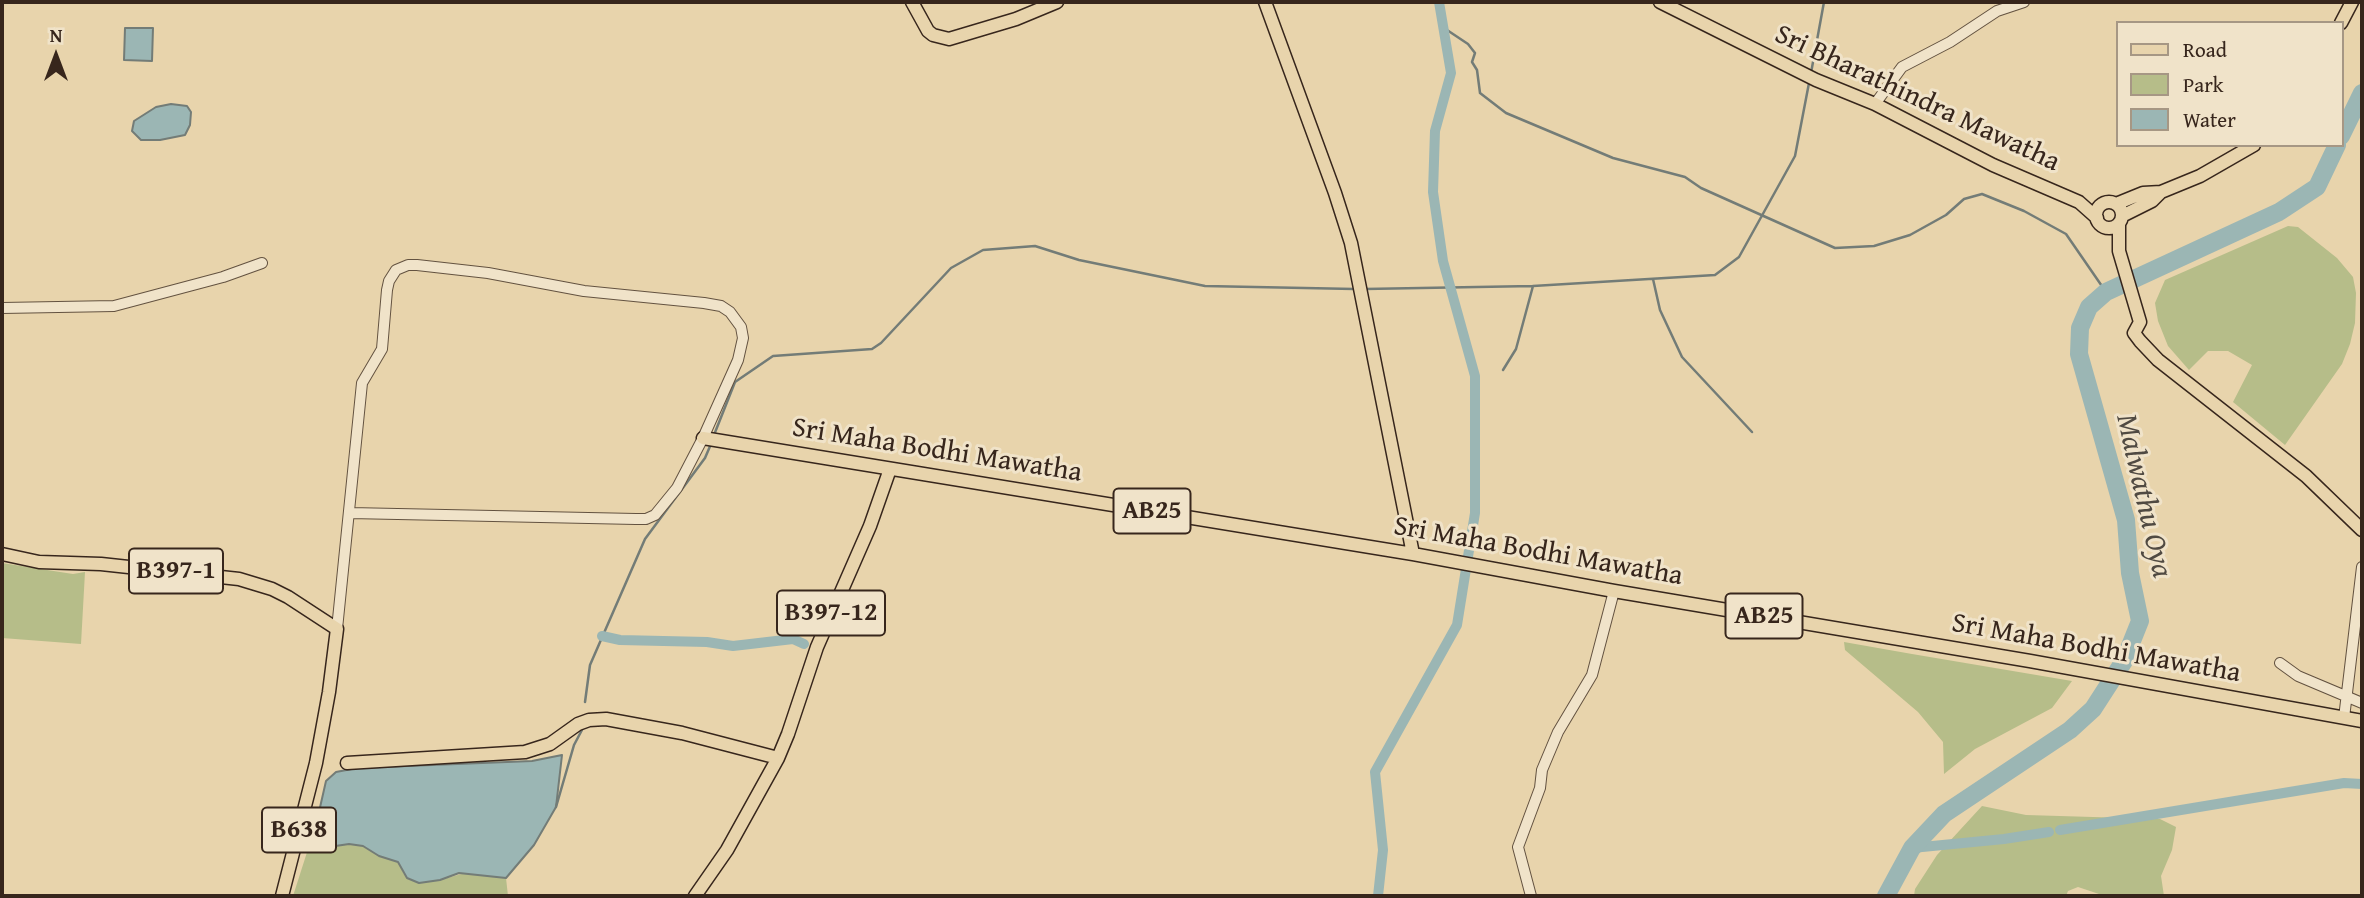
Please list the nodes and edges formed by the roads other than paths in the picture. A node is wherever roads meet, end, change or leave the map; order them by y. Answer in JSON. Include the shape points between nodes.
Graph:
{"nodes":[{"id":1,"x":912,"y":2,"type":"edge"},
{"id":2,"x":1057,"y":2,"type":"edge"},
{"id":3,"x":1265,"y":2,"type":"edge"},
{"id":4,"x":1660,"y":2,"type":"edge"},
{"id":5,"x":2024,"y":2,"type":"edge"},
{"id":6,"x":2353,"y":2,"type":"edge"},
{"id":7,"x":2342,"y":21,"type":"edge"},
{"id":8,"x":1874,"y":104,"type":"junction"},
{"id":9,"x":2251,"y":147,"type":"edge"},
{"id":10,"x":2111,"y":215,"type":"junction"},
{"id":11,"x":262,"y":263,"type":"dead end"},
{"id":12,"x":2,"y":308,"type":"edge"},
{"id":13,"x":703,"y":438,"type":"junction"},
{"id":14,"x":890,"y":469,"type":"junction"},
{"id":15,"x":350,"y":513,"type":"junction"},
{"id":16,"x":2362,"y":530,"type":"edge"},
{"id":17,"x":1413,"y":554,"type":"junction"},
{"id":18,"x":2,"y":555,"type":"edge"},
{"id":19,"x":2362,"y":567,"type":"edge"},
{"id":20,"x":1614,"y":591,"type":"junction"},
{"id":21,"x":337,"y":629,"type":"junction"},
{"id":22,"x":2280,"y":663,"type":"dead end"},
{"id":23,"x":2346,"y":696,"type":"junction"},
{"id":24,"x":2362,"y":703,"type":"edge"},
{"id":25,"x":2344,"y":718,"type":"junction"},
{"id":26,"x":2362,"y":721,"type":"edge"},
{"id":27,"x":778,"y":758,"type":"junction"},
{"id":28,"x":347,"y":763,"type":"dead end"},
{"id":29,"x":282,"y":896,"type":"edge"},
{"id":30,"x":695,"y":896,"type":"edge"},
{"id":31,"x":1531,"y":896,"type":"edge"}],
"edges":[{"from":1,"to":2,"type":"main road","via":[[928,31],[949,39]]},
{"from":3,"to":17,"type":"main road","via":[[1335,193],[1358,276]]},
{"from":4,"to":8,"type":"main road","name":"Sri Bharathindra Mawatha"},
{"from":5,"to":8,"type":"street","via":[[1997,11],[1950,43],[1902,67]]},
{"from":6,"to":7,"type":"main road"},
{"from":8,"to":10,"type":"main road","name":"Sri Bharathindra Mawatha","via":[[1993,164]]},
{"from":9,"to":10,"type":"main road","via":[[2200,176],[2161,192],[2143,193]]},
{"from":10,"to":16,"type":"main road","via":[[2140,322],[2134,333],[2158,360],[2306,476]]},
{"from":11,"to":12,"type":"street","via":[[114,306]]},
{"from":13,"to":14,"type":"main road","name":"Sri Maha Bodhi Mawatha","number":"AB25"},
{"from":13,"to":15,"type":"street","via":[[669,500],[646,519]]},
{"from":13,"to":15,"type":"street","number":"B638","via":[[742,348],[741,327],[721,306],[408,265],[396,270],[388,281],[383,349],[362,383]]},
{"from":14,"to":17,"type":"main road","name":"Sri Maha Bodhi Mawatha","number":"AB25"},
{"from":14,"to":27,"type":"main road","number":"B397-12","via":[[817,647]]},
{"from":15,"to":21,"type":"street","number":"B638"},
{"from":17,"to":20,"type":"main road","name":"Sri Maha Bodhi Mawatha","number":"AB25"},
{"from":18,"to":21,"type":"main road","number":"B397-1","via":[[239,579],[288,597]]},
{"from":19,"to":23,"type":"street"},
{"from":20,"to":25,"type":"main road","name":"Sri Maha Bodhi Mawatha","number":"AB25"},
{"from":20,"to":31,"type":"street","via":[[1592,675],[1558,732],[1518,847]]},
{"from":21,"to":29,"type":"main road","number":"B638","via":[[316,763]]},
{"from":22,"to":23,"type":"street","via":[[2298,677]]},
{"from":23,"to":24,"type":"street"},
{"from":23,"to":25,"type":"street"},
{"from":25,"to":26,"type":"main road","name":"Sri Maha Bodhi Mawatha","number":"AB25"},
{"from":27,"to":28,"type":"main road","via":[[621,720],[583,722],[532,751]]},
{"from":27,"to":30,"type":"main road","number":"B397-12","via":[[727,850]]}]}
